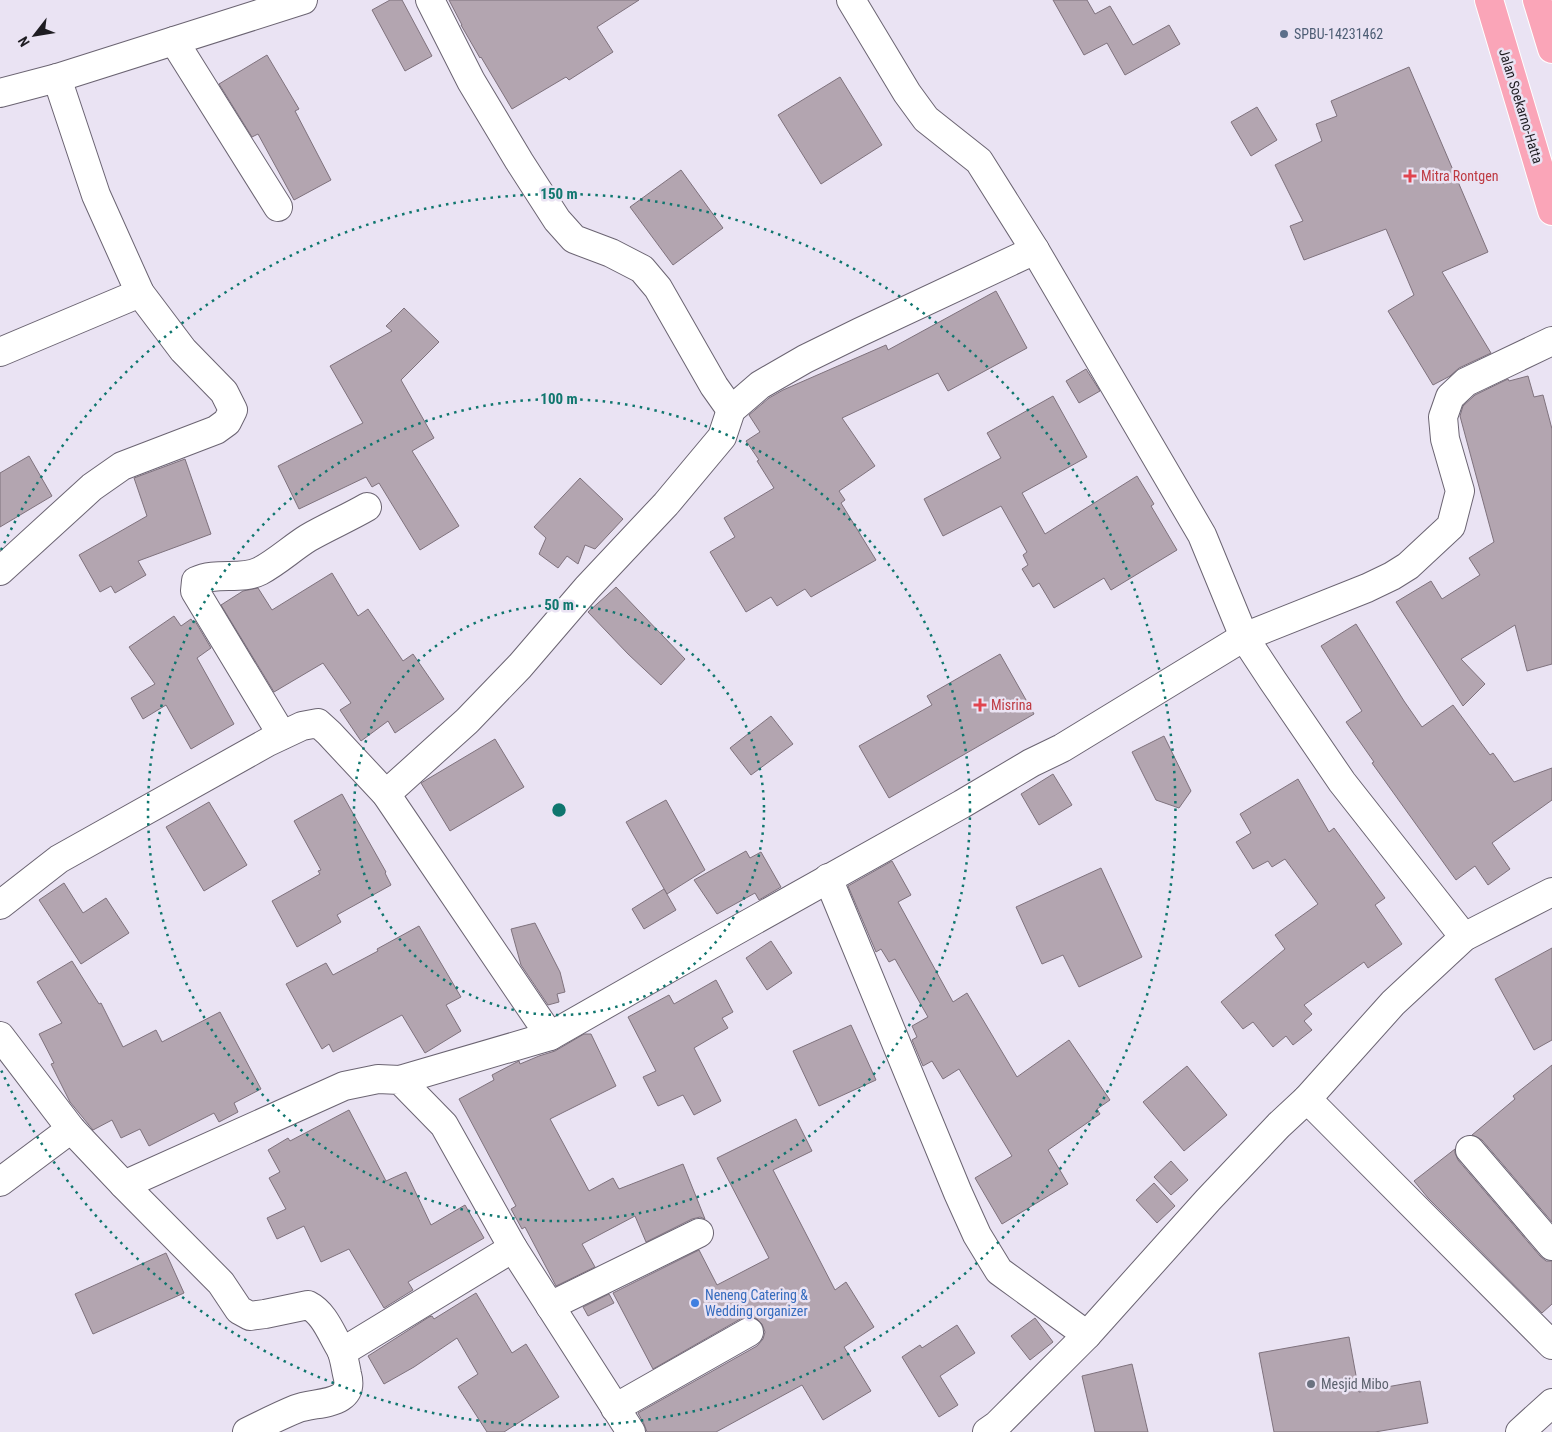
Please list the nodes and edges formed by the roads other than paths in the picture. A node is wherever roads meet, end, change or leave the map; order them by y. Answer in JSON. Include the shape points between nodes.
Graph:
{"nodes":[{"id":1,"x":302,"y":0,"type":"edge"},
{"id":2,"x":430,"y":0,"type":"edge"},
{"id":3,"x":1489,"y":0,"type":"edge"},
{"id":4,"x":1538,"y":0,"type":"edge"},
{"id":5,"x":858,"y":2,"type":"edge"},
{"id":6,"x":174,"y":41,"type":"junction"},
{"id":7,"x":1552,"y":49,"type":"edge"},
{"id":8,"x":57,"y":78,"type":"junction"},
{"id":9,"x":0,"y":94,"type":"edge"},
{"id":10,"x":278,"y":207,"type":"dead end"},
{"id":11,"x":1552,"y":211,"type":"edge"},
{"id":12,"x":1035,"y":250,"type":"junction"},
{"id":13,"x":140,"y":293,"type":"junction"},
{"id":14,"x":1552,"y":341,"type":"edge"},
{"id":15,"x":0,"y":352,"type":"edge"},
{"id":16,"x":730,"y":410,"type":"junction"},
{"id":17,"x":367,"y":508,"type":"dead end"},
{"id":18,"x":0,"y":572,"type":"edge"},
{"id":19,"x":1244,"y":637,"type":"junction"},
{"id":20,"x":282,"y":735,"type":"junction"},
{"id":21,"x":386,"y":794,"type":"junction"},
{"id":22,"x":828,"y":878,"type":"junction"},
{"id":23,"x":1552,"y":892,"type":"edge"},
{"id":24,"x":0,"y":905,"type":"edge"},
{"id":25,"x":1464,"y":937,"type":"junction"},
{"id":26,"x":0,"y":1036,"type":"edge"},
{"id":27,"x":550,"y":1036,"type":"junction"},
{"id":28,"x":400,"y":1080,"type":"junction"},
{"id":29,"x":1307,"y":1098,"type":"junction"},
{"id":30,"x":71,"y":1129,"type":"junction"},
{"id":31,"x":1470,"y":1150,"type":"dead end"},
{"id":32,"x":0,"y":1182,"type":"edge"},
{"id":33,"x":124,"y":1185,"type":"junction"},
{"id":34,"x":699,"y":1233,"type":"dead end"},
{"id":35,"x":1552,"y":1246,"type":"edge"},
{"id":36,"x":513,"y":1248,"type":"junction"},
{"id":37,"x":550,"y":1306,"type":"junction"},
{"id":38,"x":749,"y":1332,"type":"dead end"},
{"id":39,"x":1087,"y":1335,"type":"junction"},
{"id":40,"x":1552,"y":1345,"type":"edge"},
{"id":41,"x":342,"y":1352,"type":"junction"},
{"id":42,"x":1552,"y":1403,"type":"edge"},
{"id":43,"x":615,"y":1408,"type":"junction"},
{"id":44,"x":247,"y":1432,"type":"edge"},
{"id":45,"x":631,"y":1432,"type":"edge"},
{"id":46,"x":987,"y":1432,"type":"edge"},
{"id":47,"x":1520,"y":1432,"type":"edge"}],
"edges":[{"from":1,"to":6,"type":"street"},
{"from":2,"to":16,"type":"street","via":[[471,81],[557,220],[574,238],[642,269],[658,288]]},
{"from":3,"to":11,"type":"highway","name":"Jalan Soekarno-Hatta"},
{"from":4,"to":7,"type":"highway"},
{"from":5,"to":12,"type":"street","via":[[908,93],[926,118],[979,161]]},
{"from":6,"to":8,"type":"street"},
{"from":6,"to":10,"type":"street"},
{"from":8,"to":9,"type":"street"},
{"from":8,"to":13,"type":"street","via":[[96,195]]},
{"from":12,"to":16,"type":"street","via":[[805,359],[760,385]]},
{"from":12,"to":19,"type":"street","via":[[1202,535]]},
{"from":13,"to":15,"type":"street"},
{"from":13,"to":18,"type":"street","via":[[183,350],[224,392],[233,410],[227,422],[216,430],[122,466],[92,487]]},
{"from":14,"to":19,"type":"street","via":[[1466,382],[1450,398],[1444,417],[1445,439],[1460,491],[1451,526],[1437,540],[1392,576]]},
{"from":16,"to":21,"type":"street","via":[[722,437],[666,504],[467,721]]},
{"from":17,"to":20,"type":"street","via":[[309,538],[259,571],[196,581],[195,591]]},
{"from":19,"to":22,"type":"street","via":[[1062,748]]},
{"from":19,"to":25,"type":"street","via":[[1342,782]]},
{"from":20,"to":21,"type":"street","via":[[318,723]]},
{"from":20,"to":24,"type":"street","via":[[59,859]]},
{"from":21,"to":27,"type":"street"},
{"from":22,"to":27,"type":"street"},
{"from":22,"to":39,"type":"street","via":[[977,1235],[998,1271]]},
{"from":23,"to":25,"type":"street"},
{"from":25,"to":29,"type":"street","via":[[1393,1003]]},
{"from":26,"to":30,"type":"street"},
{"from":27,"to":28,"type":"street"},
{"from":28,"to":33,"type":"street","via":[[378,1079],[344,1086]]},
{"from":28,"to":36,"type":"street","via":[[444,1125]]},
{"from":29,"to":39,"type":"street","via":[[1208,1200]]},
{"from":29,"to":40,"type":"street"},
{"from":30,"to":32,"type":"street"},
{"from":30,"to":33,"type":"street"},
{"from":31,"to":35,"type":"street"},
{"from":33,"to":41,"type":"street","via":[[221,1283],[239,1310],[250,1316],[308,1305],[317,1310]]},
{"from":34,"to":37,"type":"street"},
{"from":36,"to":37,"type":"street"},
{"from":36,"to":41,"type":"street"},
{"from":37,"to":43,"type":"street"},
{"from":38,"to":43,"type":"street"},
{"from":39,"to":46,"type":"street"},
{"from":41,"to":44,"type":"street","via":[[350,1383],[348,1391],[325,1403],[298,1408]]},
{"from":42,"to":47,"type":"street"},
{"from":43,"to":45,"type":"street"}]}
